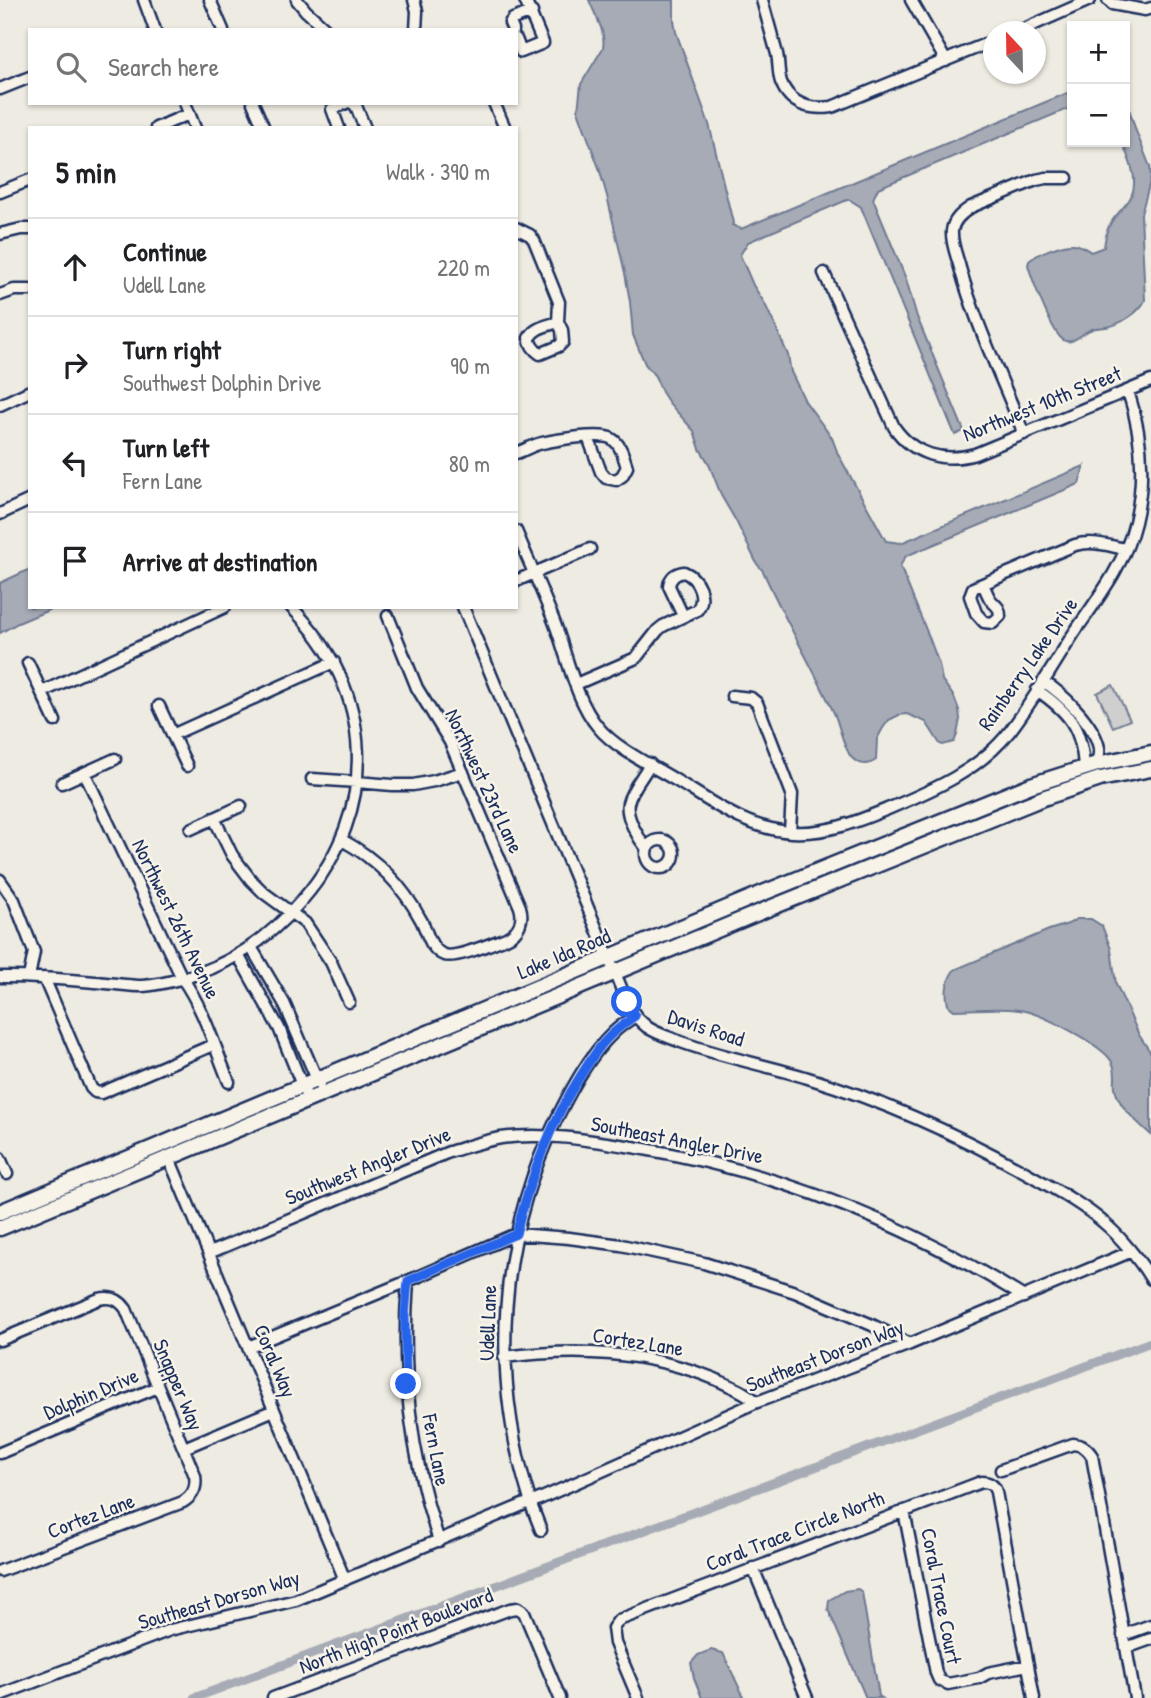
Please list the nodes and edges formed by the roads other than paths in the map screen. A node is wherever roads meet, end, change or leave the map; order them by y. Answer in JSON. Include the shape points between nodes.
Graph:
{"nodes":[{"id":1,"x":145,"y":0,"type":"edge"},
{"id":2,"x":210,"y":0,"type":"edge"},
{"id":3,"x":298,"y":0,"type":"edge"},
{"id":4,"x":414,"y":0,"type":"edge"},
{"id":5,"x":525,"y":0,"type":"edge"},
{"id":6,"x":762,"y":0,"type":"edge"},
{"id":7,"x":911,"y":0,"type":"edge"},
{"id":8,"x":1090,"y":0,"type":"edge"},
{"id":9,"x":1108,"y":0,"type":"edge"},
{"id":10,"x":1151,"y":8,"type":"edge"},
{"id":11,"x":532,"y":12,"type":"junction"},
{"id":12,"x":1042,"y":21,"type":"edge"},
{"id":13,"x":150,"y":28,"type":"edge"},
{"id":14,"x":222,"y":28,"type":"edge"},
{"id":15,"x":325,"y":28,"type":"edge"},
{"id":16,"x":416,"y":28,"type":"edge"},
{"id":17,"x":512,"y":28,"type":"edge"},
{"id":18,"x":518,"y":44,"type":"edge"},
{"id":19,"x":983,"y":45,"type":"edge"},
{"id":20,"x":946,"y":61,"type":"junction"},
{"id":21,"x":28,"y":78,"type":"edge"},
{"id":22,"x":0,"y":89,"type":"edge"},
{"id":23,"x":186,"y":105,"type":"edge"},
{"id":24,"x":254,"y":105,"type":"edge"},
{"id":25,"x":341,"y":105,"type":"edge"},
{"id":26,"x":355,"y":105,"type":"edge"},
{"id":27,"x":495,"y":105,"type":"edge"},
{"id":28,"x":190,"y":114,"type":"junction"},
{"id":29,"x":161,"y":126,"type":"edge"},
{"id":30,"x":194,"y":126,"type":"edge"},
{"id":31,"x":263,"y":126,"type":"edge"},
{"id":32,"x":339,"y":126,"type":"edge"},
{"id":33,"x":364,"y":126,"type":"edge"},
{"id":34,"x":501,"y":126,"type":"edge"},
{"id":35,"x":1067,"y":178,"type":"dead end"},
{"id":36,"x":28,"y":181,"type":"edge"},
{"id":37,"x":0,"y":192,"type":"edge"},
{"id":38,"x":28,"y":229,"type":"edge"},
{"id":39,"x":518,"y":229,"type":"edge"},
{"id":40,"x":0,"y":234,"type":"edge"},
{"id":41,"x":824,"y":273,"type":"dead end"},
{"id":42,"x":25,"y":289,"type":"edge"},
{"id":43,"x":0,"y":295,"type":"edge"},
{"id":44,"x":558,"y":322,"type":"dead end"},
{"id":45,"x":1151,"y":381,"type":"edge"},
{"id":46,"x":1128,"y":391,"type":"junction"},
{"id":47,"x":28,"y":392,"type":"edge"},
{"id":48,"x":0,"y":405,"type":"edge"},
{"id":49,"x":1024,"y":434,"type":"junction"},
{"id":50,"x":588,"y":437,"type":"junction"},
{"id":51,"x":518,"y":452,"type":"edge"},
{"id":52,"x":28,"y":501,"type":"edge"},
{"id":53,"x":0,"y":514,"type":"edge"},
{"id":54,"x":518,"y":536,"type":"edge"},
{"id":55,"x":590,"y":549,"type":"dead end"},
{"id":56,"x":1126,"y":549,"type":"junction"},
{"id":57,"x":534,"y":573,"type":"junction"},
{"id":58,"x":518,"y":580,"type":"edge"},
{"id":59,"x":983,"y":584,"type":"dead end"},
{"id":60,"x":221,"y":609,"type":"edge"},
{"id":61,"x":293,"y":609,"type":"edge"},
{"id":62,"x":464,"y":609,"type":"edge"},
{"id":63,"x":388,"y":616,"type":"dead end"},
{"id":64,"x":683,"y":616,"type":"dead end"},
{"id":65,"x":334,"y":662,"type":"junction"},
{"id":66,"x":28,"y":663,"type":"dead end"},
{"id":67,"x":1043,"y":681,"type":"junction"},
{"id":68,"x":576,"y":684,"type":"junction"},
{"id":69,"x":1037,"y":690,"type":"junction"},
{"id":70,"x":42,"y":692,"type":"junction"},
{"id":71,"x":732,"y":696,"type":"dead end"},
{"id":72,"x":159,"y":706,"type":"dead end"},
{"id":73,"x":55,"y":721,"type":"dead end"},
{"id":74,"x":172,"y":735,"type":"junction"},
{"id":75,"x":1151,"y":753,"type":"edge"},
{"id":76,"x":116,"y":759,"type":"dead end"},
{"id":77,"x":650,"y":764,"type":"junction"},
{"id":78,"x":187,"y":766,"type":"dead end"},
{"id":79,"x":1090,"y":766,"type":"junction"},
{"id":80,"x":1151,"y":769,"type":"edge"},
{"id":81,"x":463,"y":772,"type":"junction"},
{"id":82,"x":85,"y":774,"type":"junction"},
{"id":83,"x":312,"y":779,"type":"dead end"},
{"id":84,"x":357,"y":782,"type":"junction"},
{"id":85,"x":62,"y":783,"type":"dead end"},
{"id":86,"x":1064,"y":790,"type":"junction"},
{"id":87,"x":241,"y":806,"type":"dead end"},
{"id":88,"x":214,"y":818,"type":"junction"},
{"id":89,"x":191,"y":829,"type":"dead end"},
{"id":90,"x":790,"y":832,"type":"junction"},
{"id":91,"x":342,"y":839,"type":"junction"},
{"id":92,"x":647,"y":849,"type":"dead end"},
{"id":93,"x":853,"y":857,"type":"junction"},
{"id":94,"x":0,"y":880,"type":"edge"},
{"id":95,"x":836,"y":881,"type":"junction"},
{"id":96,"x":292,"y":912,"type":"junction"},
{"id":97,"x":251,"y":947,"type":"junction"},
{"id":98,"x":238,"y":955,"type":"junction"},
{"id":99,"x":609,"y":958,"type":"junction"},
{"id":100,"x":615,"y":973,"type":"junction"},
{"id":101,"x":0,"y":977,"type":"edge"},
{"id":102,"x":29,"y":978,"type":"junction"},
{"id":103,"x":44,"y":978,"type":"junction"},
{"id":104,"x":182,"y":978,"type":"junction"},
{"id":105,"x":349,"y":1002,"type":"dead end"},
{"id":106,"x":635,"y":1016,"type":"junction"},
{"id":107,"x":213,"y":1045,"type":"junction"},
{"id":108,"x":317,"y":1080,"type":"junction"},
{"id":109,"x":229,"y":1082,"type":"dead end"},
{"id":110,"x":303,"y":1086,"type":"junction"},
{"id":111,"x":323,"y":1094,"type":"junction"},
{"id":112,"x":308,"y":1100,"type":"junction"},
{"id":113,"x":548,"y":1137,"type":"junction"},
{"id":114,"x":0,"y":1158,"type":"edge"},
{"id":115,"x":169,"y":1158,"type":"junction"},
{"id":116,"x":7,"y":1174,"type":"dead end"},
{"id":117,"x":0,"y":1212,"type":"edge"},
{"id":118,"x":0,"y":1228,"type":"edge"},
{"id":119,"x":516,"y":1234,"type":"junction"},
{"id":120,"x":1130,"y":1252,"type":"junction"},
{"id":121,"x":209,"y":1253,"type":"junction"},
{"id":122,"x":1151,"y":1279,"type":"edge"},
{"id":123,"x":408,"y":1281,"type":"junction"},
{"id":124,"x":1024,"y":1297,"type":"junction"},
{"id":125,"x":0,"y":1340,"type":"edge"},
{"id":126,"x":910,"y":1344,"type":"junction"},
{"id":127,"x":248,"y":1347,"type":"junction"},
{"id":128,"x":504,"y":1357,"type":"junction"},
{"id":129,"x":158,"y":1387,"type":"junction"},
{"id":130,"x":757,"y":1402,"type":"junction"},
{"id":131,"x":274,"y":1410,"type":"junction"},
{"id":132,"x":184,"y":1448,"type":"junction"},
{"id":133,"x":0,"y":1453,"type":"edge"},
{"id":134,"x":1001,"y":1470,"type":"dead end"},
{"id":135,"x":193,"y":1494,"type":"joint"},
{"id":136,"x":530,"y":1502,"type":"junction"},
{"id":137,"x":904,"y":1511,"type":"junction"},
{"id":138,"x":541,"y":1530,"type":"dead end"},
{"id":139,"x":439,"y":1541,"type":"junction"},
{"id":140,"x":753,"y":1568,"type":"junction"},
{"id":141,"x":0,"y":1571,"type":"edge"},
{"id":142,"x":345,"y":1580,"type":"junction"},
{"id":143,"x":1151,"y":1625,"type":"edge"},
{"id":144,"x":1124,"y":1635,"type":"junction"},
{"id":145,"x":1151,"y":1639,"type":"edge"},
{"id":146,"x":1126,"y":1648,"type":"junction"},
{"id":147,"x":1028,"y":1665,"type":"junction"},
{"id":148,"x":0,"y":1695,"type":"edge"},
{"id":149,"x":273,"y":1698,"type":"edge"},
{"id":150,"x":560,"y":1698,"type":"edge"},
{"id":151,"x":638,"y":1698,"type":"edge"},
{"id":152,"x":807,"y":1698,"type":"edge"},
{"id":153,"x":1034,"y":1698,"type":"edge"},
{"id":154,"x":1135,"y":1698,"type":"edge"}],
"edges":[{"from":1,"to":13,"type":"street"},
{"from":2,"to":14,"type":"street"},
{"from":3,"to":15,"type":"street"},
{"from":4,"to":16,"type":"street"},
{"from":5,"to":11,"type":"street"},
{"from":6,"to":20,"type":"street","via":[[782,84],[798,103],[817,109],[832,107]]},
{"from":7,"to":20,"type":"street"},
{"from":8,"to":12,"type":"street"},
{"from":9,"to":10,"type":"street"},
{"from":11,"to":17,"type":"street","via":[[513,19]]},
{"from":11,"to":18,"type":"street","via":[[543,43],[521,51]]},
{"from":19,"to":20,"type":"street"},
{"from":21,"to":22,"type":"street"},
{"from":23,"to":28,"type":"street"},
{"from":24,"to":31,"type":"street"},
{"from":25,"to":32,"type":"street","via":[[332,109]]},
{"from":26,"to":33,"type":"street"},
{"from":27,"to":34,"type":"street"},
{"from":28,"to":29,"type":"street"},
{"from":28,"to":30,"type":"street"},
{"from":35,"to":49,"type":"street","via":[[1036,180],[971,207],[952,229],[974,309]]},
{"from":36,"to":37,"type":"street"},
{"from":38,"to":40,"type":"street"},
{"from":39,"to":44,"type":"street","via":[[534,240],[559,302]]},
{"from":41,"to":49,"type":"street","name":"Northwest 10th Street","via":[[894,428],[905,441],[935,457],[947,458],[975,454]]},
{"from":42,"to":43,"type":"street"},
{"from":45,"to":46,"type":"street","name":"Northwest 10th Street"},
{"from":46,"to":49,"type":"street","name":"Northwest 10th Street"},
{"from":46,"to":56,"type":"street","name":"Rainberry Lake Drive","via":[[1140,436],[1142,471],[1138,509]]},
{"from":47,"to":48,"type":"street"},
{"from":50,"to":50,"type":"street","via":[[615,440],[627,467],[622,476],[606,478]]},
{"from":50,"to":51,"type":"street","via":[[542,443]]},
{"from":52,"to":53,"type":"street"},
{"from":54,"to":57,"type":"street","name":"Rainberry Lake Drive"},
{"from":55,"to":57,"type":"street"},
{"from":56,"to":59,"type":"street","via":[[1081,543]]},
{"from":56,"to":67,"type":"street","name":"Rainberry Lake Drive"},
{"from":57,"to":58,"type":"street"},
{"from":57,"to":68,"type":"street","name":"Rainberry Lake Drive"},
{"from":60,"to":70,"type":"street"},
{"from":61,"to":65,"type":"street"},
{"from":62,"to":99,"type":"street"},
{"from":63,"to":81,"type":"street","name":"Northwest 23rd Lane","via":[[417,688]]},
{"from":64,"to":68,"type":"street","via":[[658,630],[636,658]]},
{"from":65,"to":74,"type":"street"},
{"from":65,"to":84,"type":"street","via":[[351,703],[358,747]]},
{"from":66,"to":70,"type":"street"},
{"from":67,"to":69,"type":"street","name":"Rainberry Lake Drive"},
{"from":67,"to":79,"type":"street","via":[[1064,696],[1093,734],[1099,748]]},
{"from":68,"to":77,"type":"street","name":"Rainberry Lake Drive","via":[[603,733]]},
{"from":69,"to":79,"type":"street","via":[[1058,705],[1074,727]]},
{"from":69,"to":90,"type":"street","name":"Rainberry Lake Drive","via":[[1009,733],[944,784],[846,826]]},
{"from":70,"to":73,"type":"street"},
{"from":71,"to":90,"type":"street","via":[[757,703],[790,788]]},
{"from":72,"to":74,"type":"street"},
{"from":74,"to":78,"type":"street"},
{"from":75,"to":79,"type":"street","name":"Lake Ida Road"},
{"from":76,"to":82,"type":"street"},
{"from":77,"to":90,"type":"street","name":"Rainberry Lake Drive","via":[[747,822]]},
{"from":77,"to":92,"type":"street","via":[[627,809]]},
{"from":79,"to":86,"type":"street","via":[[1086,776]]},
{"from":79,"to":93,"type":"street","name":"Lake Ida Road"},
{"from":80,"to":86,"type":"street","name":"Lake Ida Road"},
{"from":81,"to":84,"type":"street","via":[[413,785]]},
{"from":81,"to":91,"type":"street","name":"Northwest 23rd Lane","via":[[520,907],[520,924],[508,937],[458,955],[437,951],[398,885]]},
{"from":82,"to":85,"type":"street"},
{"from":82,"to":104,"type":"street","name":"Northwest 26th Avenue"},
{"from":83,"to":84,"type":"street"},
{"from":84,"to":91,"type":"street"},
{"from":86,"to":95,"type":"street","name":"Lake Ida Road"},
{"from":87,"to":88,"type":"street"},
{"from":88,"to":89,"type":"street"},
{"from":88,"to":96,"type":"street","via":[[243,870],[264,893]]},
{"from":91,"to":96,"type":"street","via":[[320,879]]},
{"from":93,"to":95,"type":"street"},
{"from":93,"to":99,"type":"street","name":"Lake Ida Road"},
{"from":94,"to":102,"type":"street","via":[[14,900],[34,952]]},
{"from":95,"to":100,"type":"street","name":"Lake Ida Road"},
{"from":96,"to":97,"type":"street"},
{"from":96,"to":105,"type":"street","via":[[319,942]]},
{"from":97,"to":98,"type":"street"},
{"from":97,"to":108,"type":"street","via":[[285,1003]]},
{"from":98,"to":104,"type":"street"},
{"from":98,"to":110,"type":"street","via":[[279,1028]]},
{"from":99,"to":100,"type":"street"},
{"from":99,"to":108,"type":"street","name":"Lake Ida Road"},
{"from":100,"to":106,"type":"street"},
{"from":100,"to":111,"type":"street","name":"Lake Ida Road"},
{"from":101,"to":102,"type":"street"},
{"from":102,"to":103,"type":"street"},
{"from":103,"to":104,"type":"street","via":[[144,986]]},
{"from":103,"to":107,"type":"street","via":[[95,1092]]},
{"from":104,"to":107,"type":"street","name":"Northwest 26th Avenue"},
{"from":106,"to":113,"type":"street","name":"Udell Lane","via":[[592,1058]]},
{"from":106,"to":120,"type":"street","name":"Davis Road","via":[[668,1037],[853,1093],[966,1141],[1085,1209]]},
{"from":107,"to":109,"type":"street","name":"Northwest 26th Avenue"},
{"from":108,"to":110,"type":"street","name":"Lake Ida Road"},
{"from":108,"to":111,"type":"street"},
{"from":110,"to":112,"type":"street"},
{"from":110,"to":117,"type":"street","name":"Lake Ida Road"},
{"from":111,"to":112,"type":"street","name":"Lake Ida Road"},
{"from":112,"to":115,"type":"street","name":"Lake Ida Road"},
{"from":113,"to":119,"type":"street","name":"Udell Lane"},
{"from":113,"to":121,"type":"street","name":"Southwest Angler Drive","via":[[517,1137],[449,1152]]},
{"from":113,"to":124,"type":"street","name":"Southeast Angler Drive","via":[[666,1153],[794,1186],[918,1237]]},
{"from":114,"to":116,"type":"street"},
{"from":115,"to":118,"type":"street","name":"Lake Ida Road"},
{"from":115,"to":121,"type":"street","name":"Coral Way"},
{"from":119,"to":123,"type":"street"},
{"from":119,"to":126,"type":"street","via":[[621,1245],[704,1263],[804,1296]]},
{"from":119,"to":128,"type":"street","name":"Udell Lane","via":[[506,1295]]},
{"from":120,"to":122,"type":"street","name":"Davis Road"},
{"from":120,"to":124,"type":"street","name":"Southeast Dorson Way"},
{"from":121,"to":127,"type":"street","name":"Coral Way"},
{"from":123,"to":127,"type":"street"},
{"from":123,"to":139,"type":"street","name":"Fern Lane","via":[[405,1349],[410,1418],[422,1485]]},
{"from":124,"to":126,"type":"street","name":"Southeast Dorson Way"},
{"from":125,"to":129,"type":"street","name":"Snapper Way","via":[[111,1298],[126,1310]]},
{"from":126,"to":130,"type":"street","name":"Southeast Dorson Way"},
{"from":127,"to":131,"type":"street","name":"Coral Way"},
{"from":128,"to":130,"type":"street","name":"Cortez Lane","via":[[568,1352],[637,1357],[704,1375]]},
{"from":128,"to":136,"type":"street","name":"Udell Lane","via":[[509,1412]]},
{"from":129,"to":132,"type":"street","name":"Snapper Way"},
{"from":129,"to":133,"type":"street","name":"Dolphin Drive"},
{"from":130,"to":136,"type":"street","name":"Southeast Dorson Way"},
{"from":131,"to":132,"type":"street"},
{"from":131,"to":142,"type":"street","name":"Coral Way"},
{"from":132,"to":135,"type":"street","name":"Snapper Way","via":[[195,1476]]},
{"from":134,"to":144,"type":"street","via":[[1067,1445],[1079,1444],[1092,1456]]},
{"from":135,"to":141,"type":"street","name":"Cortez Lane","via":[[183,1502]]},
{"from":136,"to":138,"type":"street","name":"Udell Lane"},
{"from":136,"to":139,"type":"street","name":"Southeast Dorson Way"},
{"from":137,"to":140,"type":"street","name":"Coral Trace Circle North"},
{"from":137,"to":147,"type":"street","name":"Coral Trace Court","via":[[939,1680],[948,1684]]},
{"from":137,"to":147,"type":"street","name":"Coral Trace Circle North","via":[[981,1482],[991,1483]]},
{"from":139,"to":142,"type":"street","name":"Southeast Dorson Way"},
{"from":140,"to":151,"type":"street","name":"Coral Trace Circle North","via":[[615,1624],[615,1643]]},
{"from":140,"to":152,"type":"street"},
{"from":142,"to":148,"type":"street","name":"Southeast Dorson Way","via":[[290,1602],[170,1630]]},
{"from":143,"to":144,"type":"street"},
{"from":144,"to":146,"type":"street"},
{"from":145,"to":146,"type":"street"},
{"from":146,"to":154,"type":"street"},
{"from":147,"to":153,"type":"street"},
{"from":149,"to":150,"type":"street","name":"North High Point Boulevard","via":[[518,1608],[524,1612]]}]}
